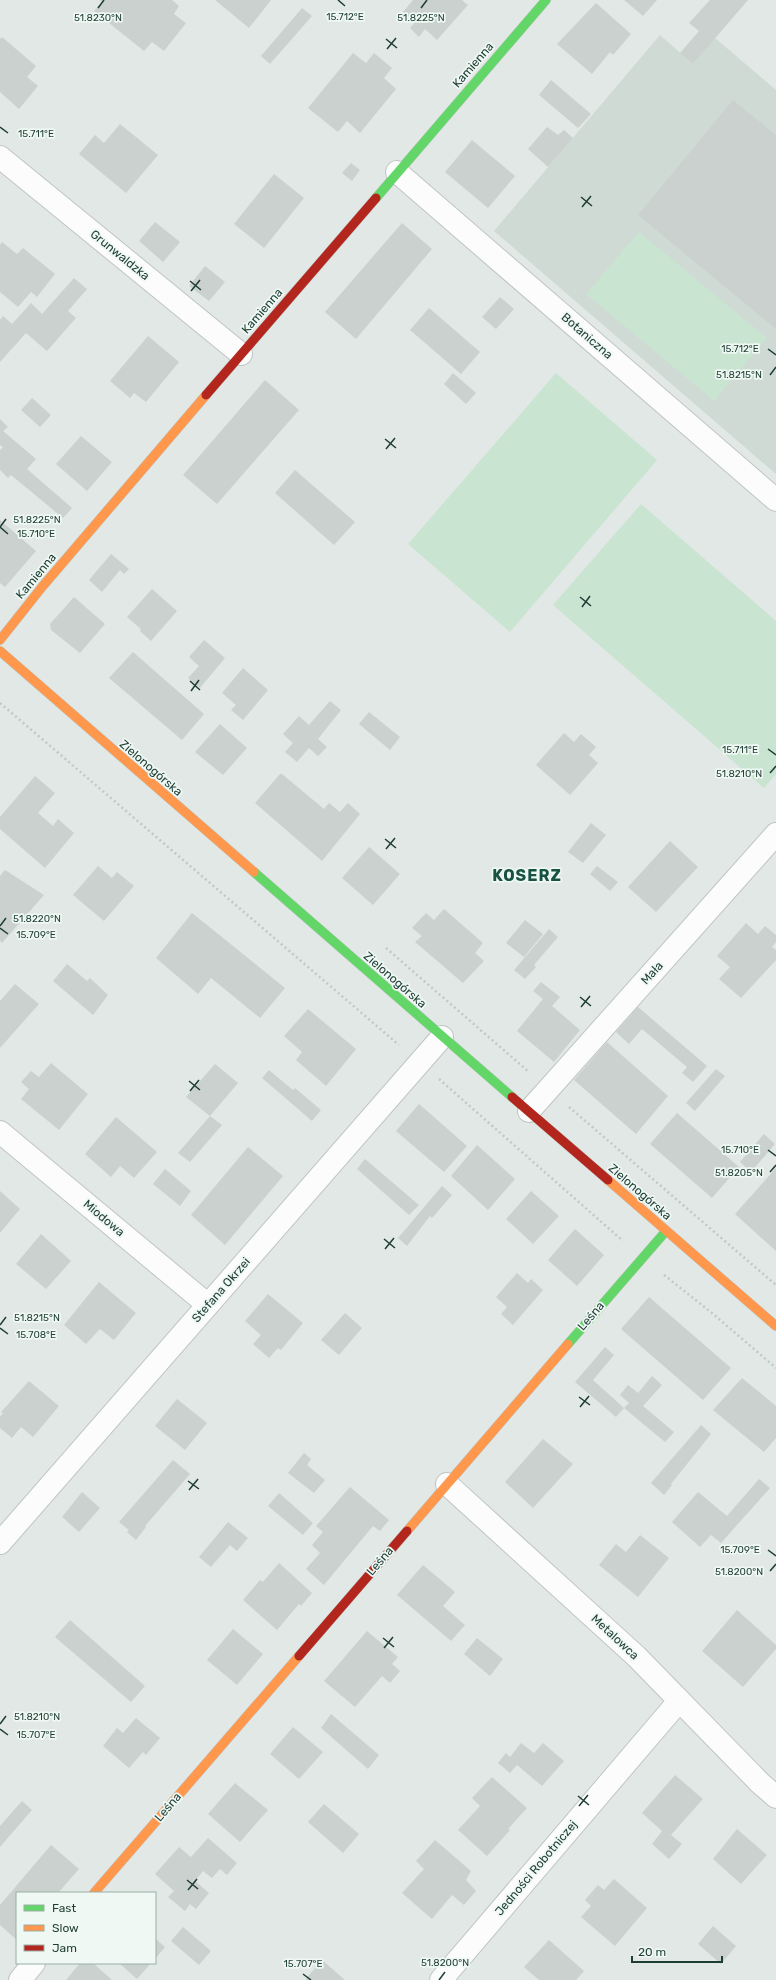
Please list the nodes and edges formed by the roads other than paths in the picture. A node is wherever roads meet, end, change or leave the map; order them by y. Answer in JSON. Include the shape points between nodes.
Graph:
{"nodes":[{"id":1,"x":546,"y":0,"type":"edge"},
{"id":2,"x":0,"y":156,"type":"edge"},
{"id":3,"x":397,"y":172,"type":"junction"},
{"id":4,"x":241,"y":354,"type":"junction"},
{"id":5,"x":776,"y":500,"type":"edge"},
{"id":6,"x":0,"y":640,"type":"edge"},
{"id":7,"x":0,"y":651,"type":"edge"},
{"id":8,"x":776,"y":834,"type":"edge"},
{"id":9,"x":442,"y":1037,"type":"junction"},
{"id":10,"x":528,"y":1111,"type":"junction"},
{"id":11,"x":0,"y":1132,"type":"edge"},
{"id":12,"x":666,"y":1231,"type":"junction"},
{"id":13,"x":208,"y":1305,"type":"junction"},
{"id":14,"x":776,"y":1326,"type":"edge"},
{"id":15,"x":447,"y":1484,"type":"junction"},
{"id":16,"x":0,"y":1543,"type":"edge"},
{"id":17,"x":679,"y":1701,"type":"junction"},
{"id":18,"x":776,"y":1797,"type":"edge"},
{"id":19,"x":95,"y":1892,"type":"edge"},
{"id":20,"x":33,"y":1964,"type":"edge"},
{"id":21,"x":20,"y":1980,"type":"edge"},
{"id":22,"x":441,"y":1980,"type":"edge"}],
"edges":[{"from":1,"to":3,"type":"street","name":"Kamienna"},
{"from":2,"to":4,"type":"street","name":"Grunwaldzka"},
{"from":3,"to":4,"type":"street","name":"Kamienna"},
{"from":3,"to":5,"type":"street","name":"Botaniczna"},
{"from":4,"to":6,"type":"street","name":"Kamienna","via":[[42,587]]},
{"from":7,"to":9,"type":"street","name":"Zielonogórska"},
{"from":8,"to":10,"type":"street","name":"Mała"},
{"from":9,"to":10,"type":"street","name":"Zielonogórska"},
{"from":9,"to":13,"type":"street","name":"Stefana Okrzei"},
{"from":10,"to":12,"type":"street","name":"Zielonogórska"},
{"from":11,"to":13,"type":"street","name":"Miodowa"},
{"from":12,"to":14,"type":"street","name":"Zielonogórska"},
{"from":12,"to":15,"type":"street","name":"Leśna"},
{"from":13,"to":16,"type":"street","name":"Stefana Okrzei"},
{"from":15,"to":17,"type":"street","name":"Metalowca","via":[[636,1656]]},
{"from":15,"to":19,"type":"street","name":"Leśna"},
{"from":17,"to":18,"type":"street","name":"Metalowca"},
{"from":17,"to":22,"type":"street","name":"Jedności Robotniczej"},
{"from":20,"to":21,"type":"street"}]}
